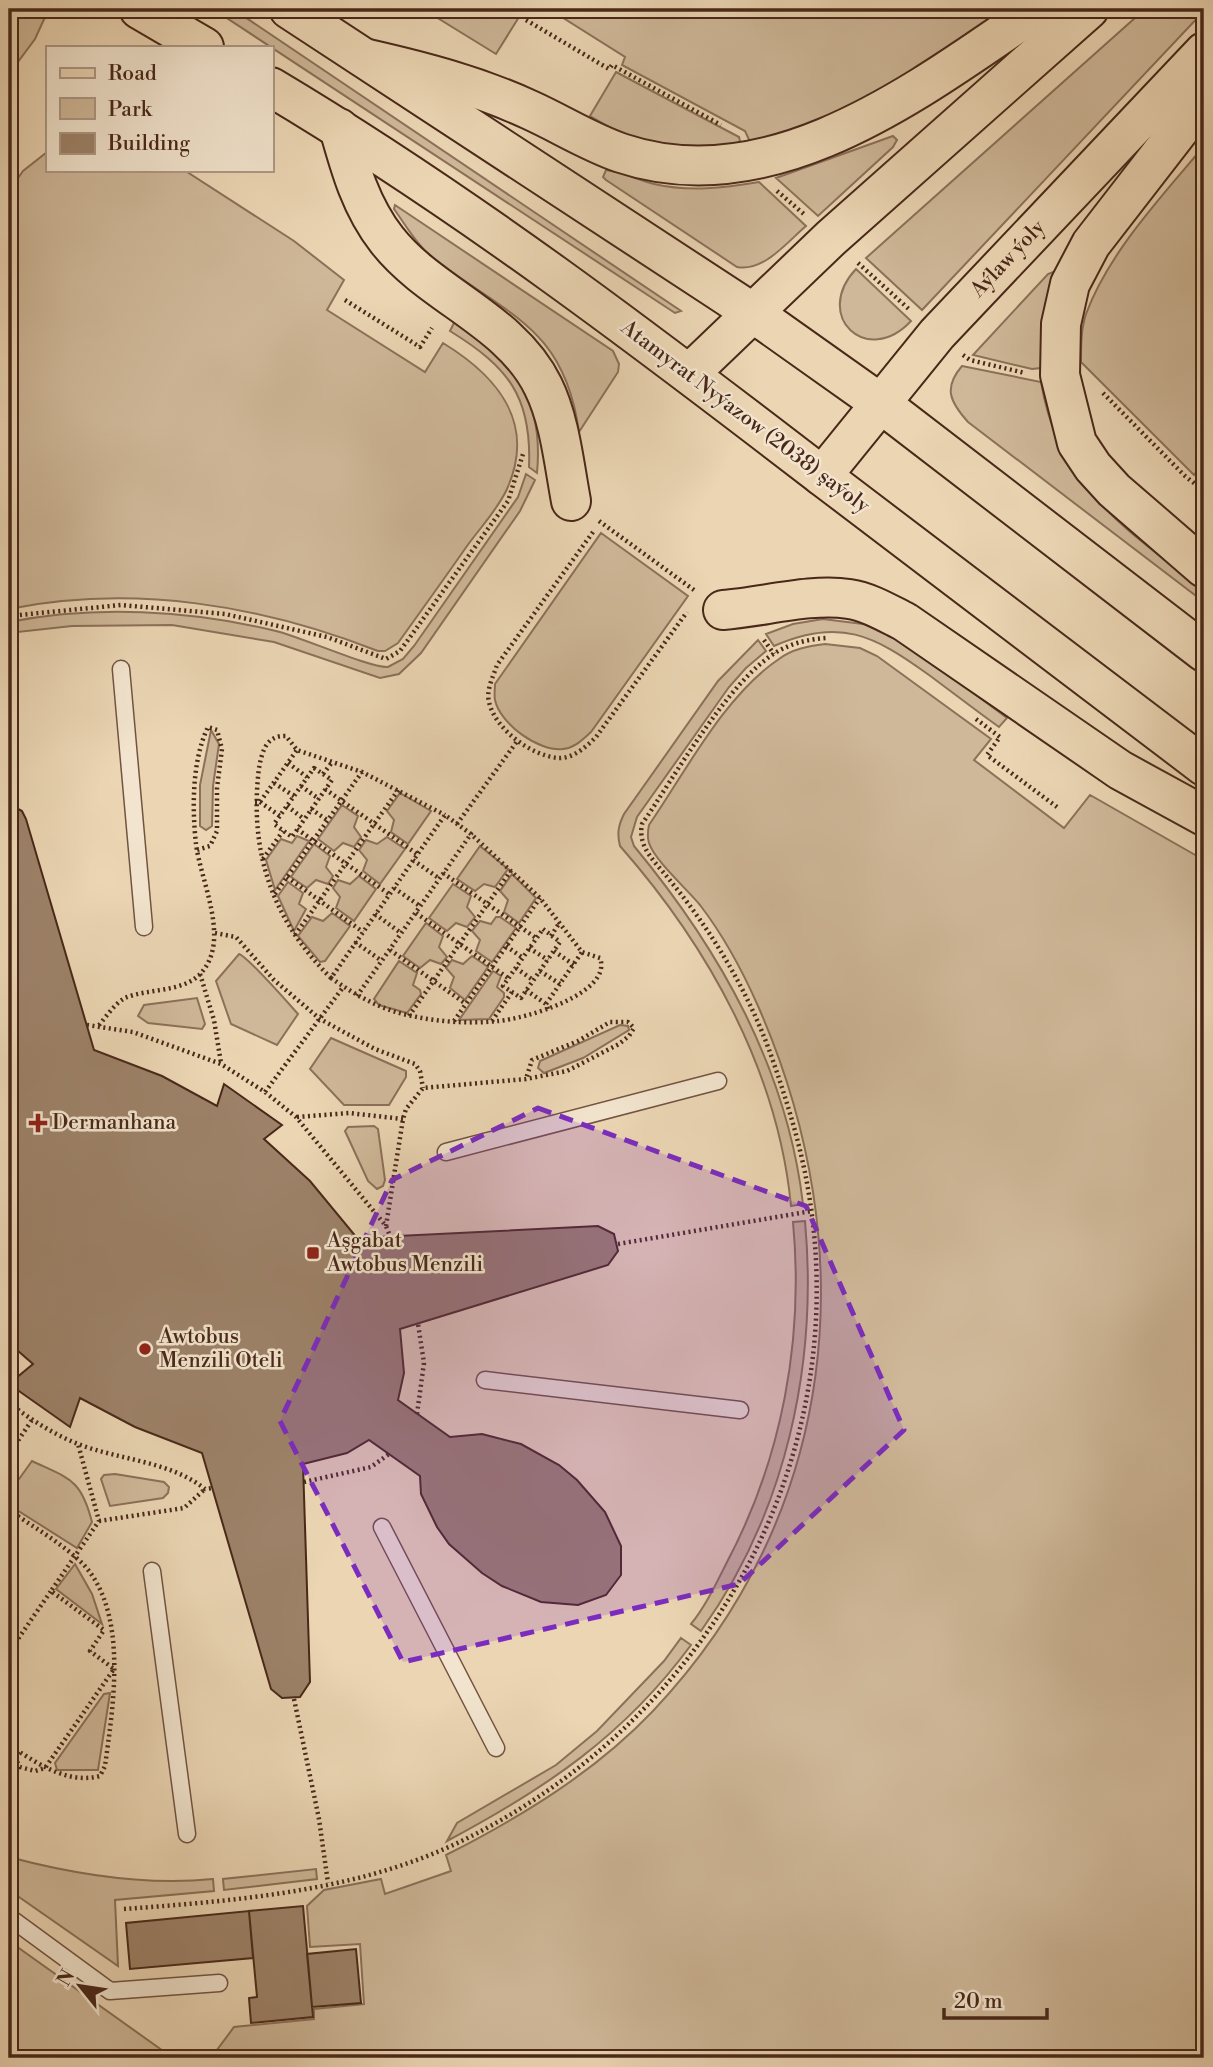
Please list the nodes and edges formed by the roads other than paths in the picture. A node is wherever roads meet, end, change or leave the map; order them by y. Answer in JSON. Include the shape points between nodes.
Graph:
{"nodes":[{"id":1,"x":139,"y":9,"type":"edge"},
{"id":2,"x":289,"y":9,"type":"edge"},
{"id":3,"x":1038,"y":9,"type":"edge"},
{"id":4,"x":1089,"y":9,"type":"edge"},
{"id":5,"x":202,"y":46,"type":"edge"},
{"id":6,"x":1204,"y":52,"type":"edge"},
{"id":7,"x":369,"y":59,"type":"junction"},
{"id":8,"x":273,"y":89,"type":"edge"},
{"id":9,"x":1204,"y":98,"type":"edge"},
{"id":10,"x":339,"y":128,"type":"junction"},
{"id":11,"x":753,"y":313,"type":"junction"},
{"id":12,"x":689,"y":374,"type":"junction"},
{"id":13,"x":880,"y":403,"type":"junction"},
{"id":14,"x":821,"y":476,"type":"junction"},
{"id":15,"x":589,"y":514,"type":"road end"},
{"id":16,"x":1204,"y":568,"type":"edge"},
{"id":17,"x":705,"y":603,"type":"road end"},
{"id":18,"x":1204,"y":652,"type":"edge"},
{"id":19,"x":121,"y":669,"type":"dead end"},
{"id":20,"x":1204,"y":766,"type":"edge"},
{"id":21,"x":1204,"y":816,"type":"edge"},
{"id":22,"x":144,"y":928,"type":"dead end"},
{"id":23,"x":718,"y":1081,"type":"dead end"},
{"id":24,"x":446,"y":1152,"type":"dead end"},
{"id":25,"x":485,"y":1380,"type":"dead end"},
{"id":26,"x":740,"y":1410,"type":"dead end"},
{"id":27,"x":382,"y":1528,"type":"dead end"},
{"id":28,"x":152,"y":1571,"type":"dead end"},
{"id":29,"x":496,"y":1748,"type":"dead end"},
{"id":30,"x":187,"y":1834,"type":"dead end"},
{"id":31,"x":9,"y":1917,"type":"edge"},
{"id":32,"x":219,"y":1983,"type":"dead end"}],
"edges":[{"from":1,"to":5,"type":"main road"},
{"from":2,"to":7,"type":"main road"},
{"from":3,"to":7,"type":"main road","via":[[889,107],[830,135],[753,160],[681,164],[624,154],[451,78]]},
{"from":4,"to":11,"type":"main road"},
{"from":6,"to":13,"type":"main road","name":"Aýlaw ýoly","via":[[937,334]]},
{"from":7,"to":11,"type":"main road"},
{"from":8,"to":10,"type":"main road","name":"Atamyrat Nyýazow (2038) şaýoly"},
{"from":9,"to":16,"type":"main road","via":[[1091,244],[1070,284],[1060,324],[1060,374],[1077,443],[1114,490]]},
{"from":10,"to":12,"type":"main road","name":"Atamyrat Nyýazow (2038) şaýoly"},
{"from":10,"to":15,"type":"main road","via":[[361,199],[388,241],[504,339],[543,386]]},
{"from":11,"to":12,"type":"main road"},
{"from":11,"to":13,"type":"main road"},
{"from":12,"to":14,"type":"main road","name":"Atamyrat Nyýazow (2038) şaýoly"},
{"from":13,"to":14,"type":"main road","name":"Aýlaw ýoly"},
{"from":13,"to":18,"type":"main road"},
{"from":14,"to":20,"type":"main road","name":"Atamyrat Nyýazow (2038) şaýoly"},
{"from":17,"to":21,"type":"main road","via":[[771,606],[818,597],[876,607],[905,622],[1120,770]]},
{"from":19,"to":22,"type":"lane"},
{"from":23,"to":24,"type":"lane"},
{"from":25,"to":26,"type":"lane"},
{"from":27,"to":29,"type":"lane"},
{"from":28,"to":30,"type":"lane"},
{"from":31,"to":32,"type":"lane","via":[[110,1991]]}]}
